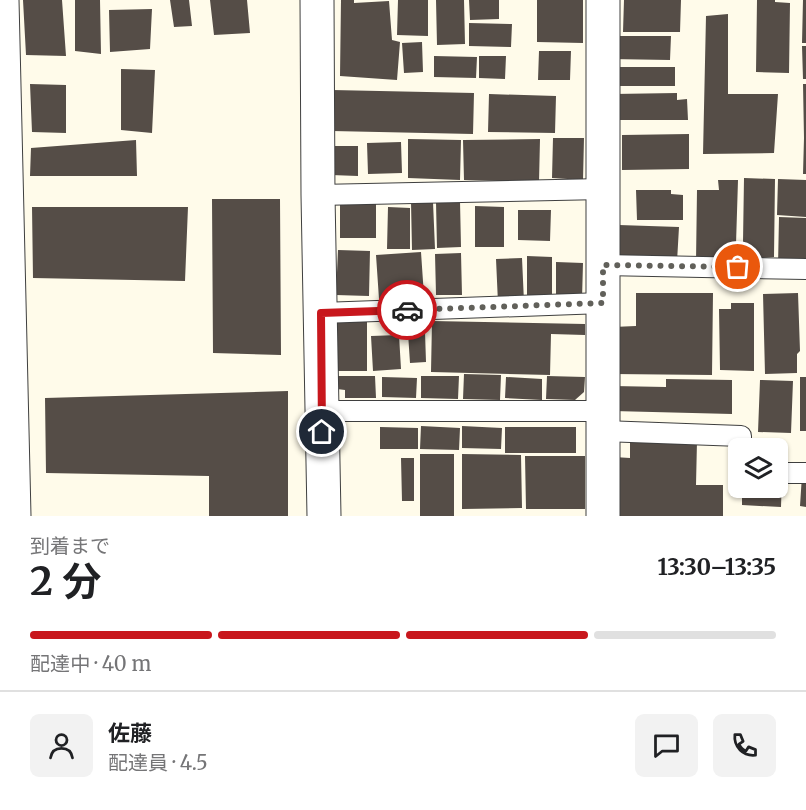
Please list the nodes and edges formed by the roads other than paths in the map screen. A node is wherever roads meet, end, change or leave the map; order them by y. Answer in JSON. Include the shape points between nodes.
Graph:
{"nodes":[{"id":1,"x":2,"y":0,"type":"edge"},
{"id":2,"x":317,"y":0,"type":"edge"},
{"id":3,"x":603,"y":0,"type":"edge"},
{"id":4,"x":3,"y":182,"type":"edge"},
{"id":5,"x":603,"y":189,"type":"junction"},
{"id":6,"x":318,"y":195,"type":"junction"},
{"id":7,"x":603,"y":265,"type":"junction"},
{"id":8,"x":806,"y":268,"type":"edge"},
{"id":9,"x":603,"y":303,"type":"junction"},
{"id":10,"x":321,"y":313,"type":"junction"},
{"id":11,"x":5,"y":346,"type":"edge"},
{"id":12,"x":322,"y":411,"type":"junction"},
{"id":13,"x":603,"y":421,"type":"junction"},
{"id":14,"x":741,"y":438,"type":"edge"},
{"id":15,"x":788,"y":473,"type":"edge"},
{"id":16,"x":806,"y":473,"type":"edge"},
{"id":17,"x":14,"y":516,"type":"edge"},
{"id":18,"x":324,"y":516,"type":"edge"},
{"id":19,"x":603,"y":516,"type":"edge"}],
"edges":[{"from":1,"to":4,"type":"street"},
{"from":2,"to":6,"type":"street"},
{"from":3,"to":5,"type":"street"},
{"from":4,"to":11,"type":"street"},
{"from":5,"to":6,"type":"lane"},
{"from":5,"to":7,"type":"street"},
{"from":6,"to":10,"type":"street"},
{"from":7,"to":8,"type":"lane"},
{"from":7,"to":9,"type":"street"},
{"from":9,"to":10,"type":"lane"},
{"from":9,"to":13,"type":"street"},
{"from":10,"to":12,"type":"street"},
{"from":11,"to":17,"type":"street"},
{"from":12,"to":13,"type":"lane"},
{"from":12,"to":18,"type":"street"},
{"from":13,"to":14,"type":"lane"},
{"from":13,"to":19,"type":"street"},
{"from":15,"to":16,"type":"lane"}]}
